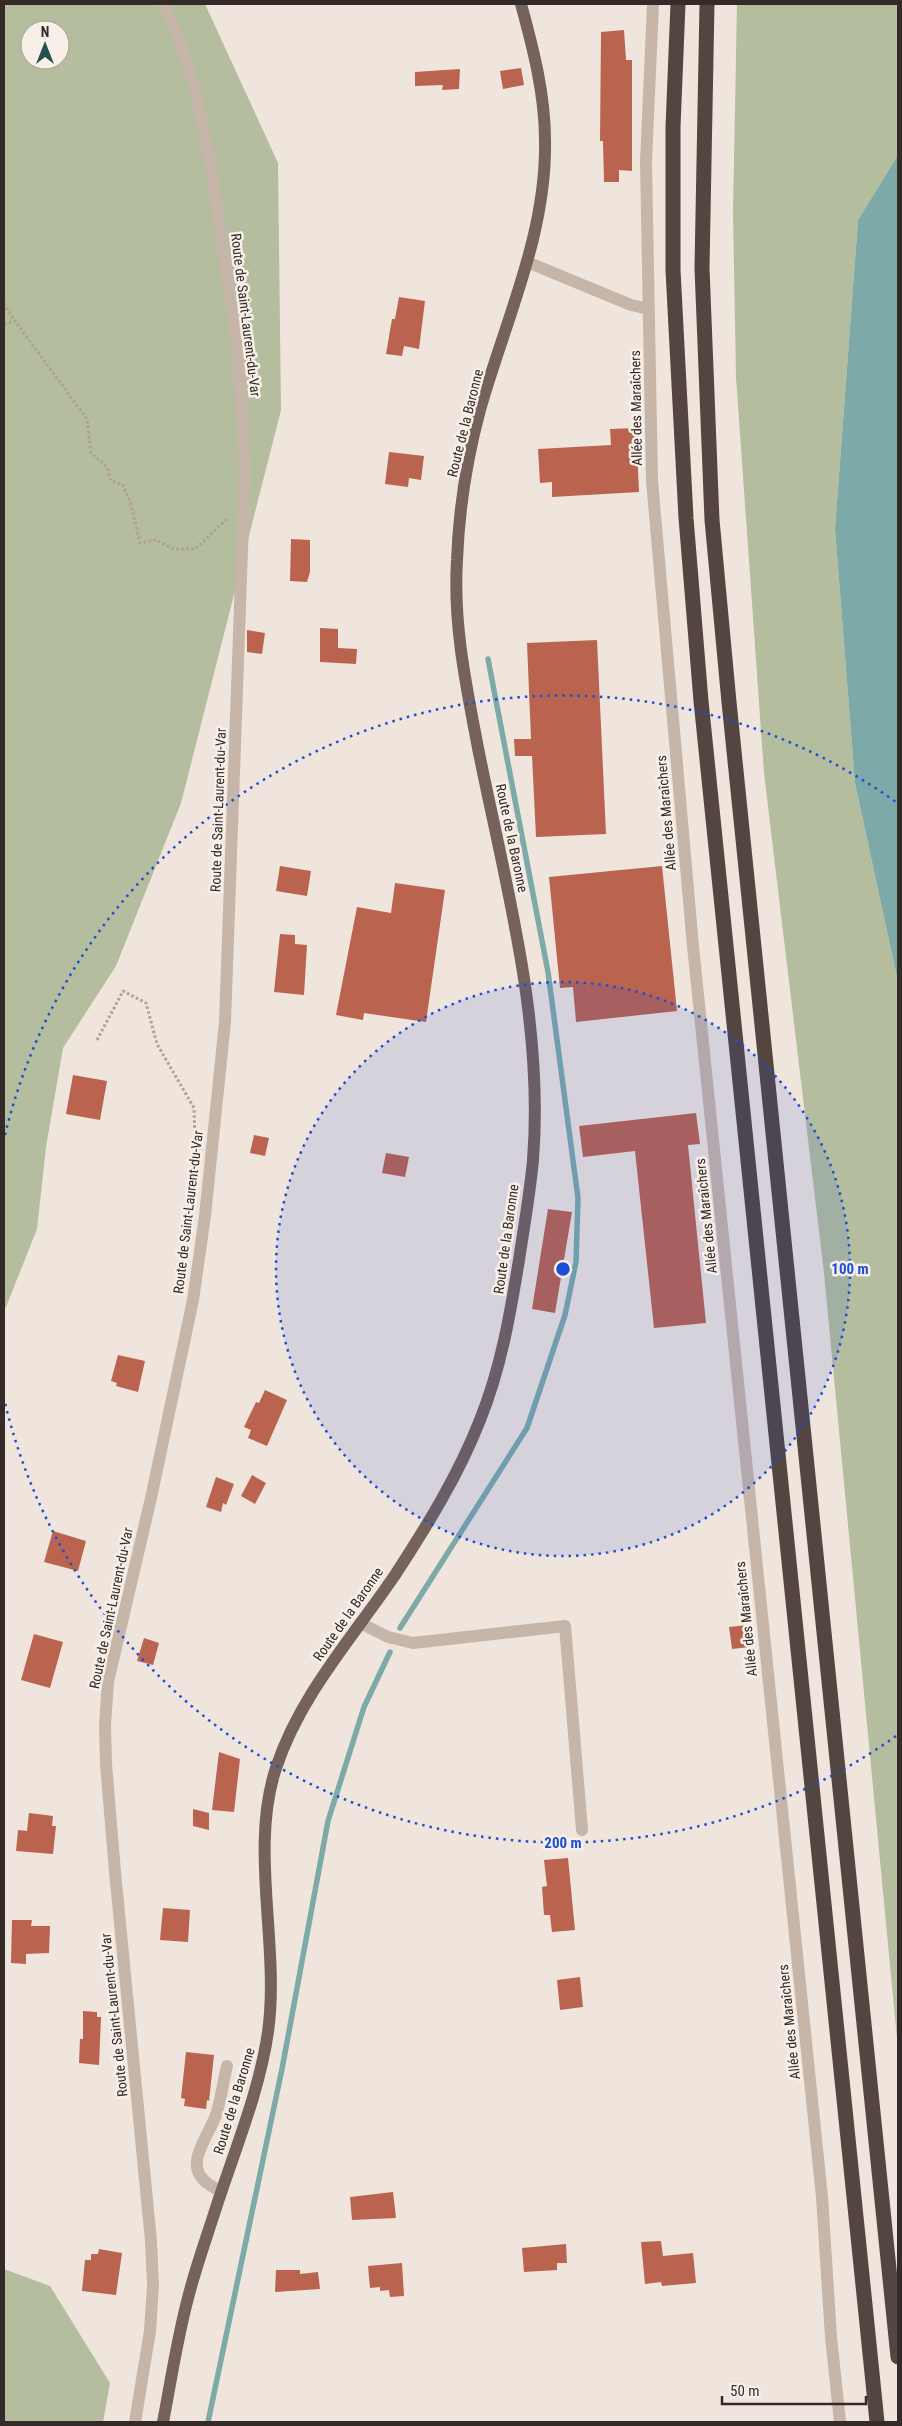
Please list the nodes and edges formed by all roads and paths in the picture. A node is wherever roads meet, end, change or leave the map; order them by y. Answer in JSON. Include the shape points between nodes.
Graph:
{"nodes":[{"id":1,"x":164,"y":4,"type":"edge"},
{"id":2,"x":521,"y":4,"type":"edge"},
{"id":3,"x":653,"y":4,"type":"edge"},
{"id":4,"x":678,"y":4,"type":"edge"},
{"id":5,"x":707,"y":4,"type":"edge"},
{"id":6,"x":528,"y":262,"type":"junction"},
{"id":7,"x":4,"y":303,"type":"edge"},
{"id":8,"x":648,"y":309,"type":"junction"},
{"id":9,"x":15,"y":321,"type":"junction"},
{"id":10,"x":4,"y":324,"type":"edge"},
{"id":11,"x":244,"y":503,"type":"junction"},
{"id":12,"x":97,"y":1040,"type":"dead end"},
{"id":13,"x":195,"y":1145,"type":"dead end"},
{"id":14,"x":360,"y":1623,"type":"junction"},
{"id":15,"x":582,"y":1830,"type":"dead end"},
{"id":16,"x":227,"y":2066,"type":"dead end"},
{"id":17,"x":221,"y":2191,"type":"junction"},
{"id":18,"x":898,"y":2357,"type":"edge"},
{"id":19,"x":135,"y":2422,"type":"edge"},
{"id":20,"x":163,"y":2422,"type":"edge"},
{"id":21,"x":840,"y":2422,"type":"edge"},
{"id":22,"x":877,"y":2422,"type":"edge"}],
"edges":[{"from":1,"to":11,"type":"street","name":"Route de Saint-Laurent-du-Var","via":[[196,93],[211,167],[238,352]]},
{"from":2,"to":6,"type":"main road","name":"Route de la Baronne","via":[[542,100],[546,138],[543,187]]},
{"from":3,"to":8,"type":"street","name":"Allée des Maraîchers","via":[[646,162]]},
{"from":4,"to":22,"type":"highway","via":[[673,270],[686,518],[701,701]]},
{"from":5,"to":18,"type":"highway","via":[[702,268],[712,520]]},
{"from":6,"to":8,"type":"street"},
{"from":6,"to":14,"type":"main road","name":"Route de la Baronne","via":[[480,410],[469,455],[462,500],[456,588],[462,663],[517,939],[532,1042],[532,1160],[509,1321],[483,1414],[445,1492],[395,1575]]},
{"from":7,"to":9,"type":"path"},
{"from":8,"to":21,"type":"street","name":"Allée des Maraîchers","via":[[652,481],[664,627],[723,1238],[748,1457],[752,1536],[822,2197]]},
{"from":9,"to":10,"type":"path"},
{"from":9,"to":11,"type":"path","via":[[87,419],[91,453],[107,468],[111,480],[122,484],[130,501],[140,543],[156,540],[174,549],[195,549]]},
{"from":11,"to":19,"type":"street","name":"Route de Saint-Laurent-du-Var","via":[[225,1022],[205,1216],[193,1300],[108,1682],[105,1725],[115,1872],[151,2242],[150,2331]]},
{"from":12,"to":13,"type":"path","via":[[123,991],[146,1003],[157,1044],[194,1108]]},
{"from":14,"to":15,"type":"street","via":[[388,1637],[413,1643],[565,1626]]},
{"from":14,"to":17,"type":"main road","name":"Route de la Baronne","via":[[291,1730],[275,1770],[265,1815],[270,1940],[269,2025],[258,2080]]},
{"from":16,"to":17,"type":"street","via":[[216,2114],[198,2155],[197,2168],[209,2186]]},
{"from":17,"to":20,"type":"main road","name":"Route de la Baronne","via":[[188,2297]]}]}
